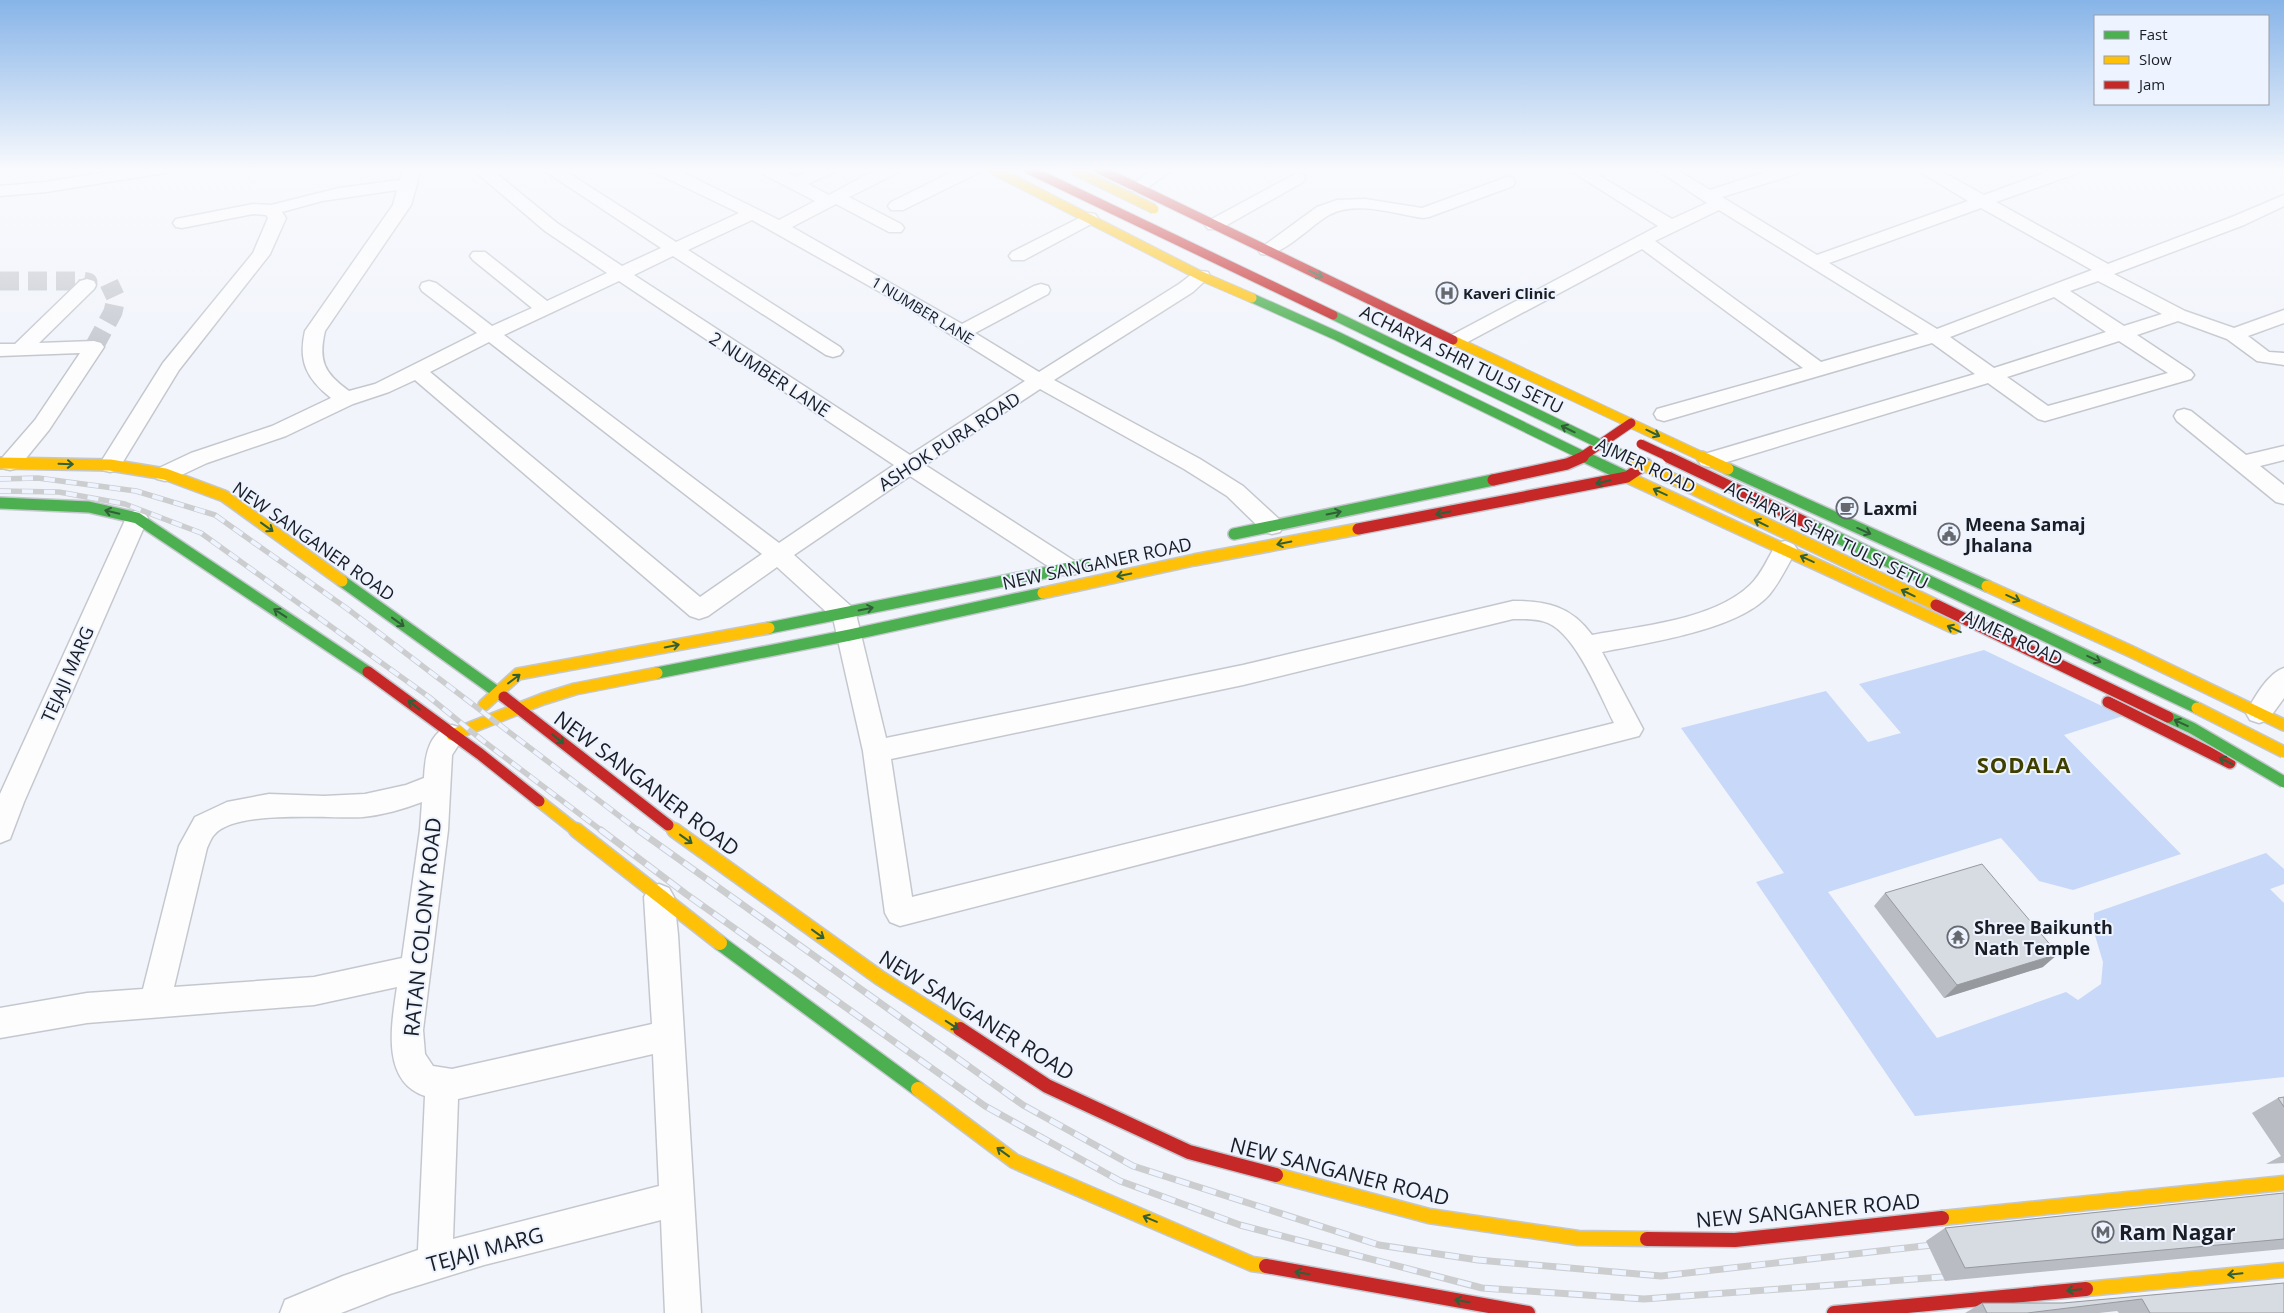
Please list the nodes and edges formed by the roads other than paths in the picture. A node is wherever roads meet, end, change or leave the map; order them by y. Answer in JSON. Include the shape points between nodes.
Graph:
{"nodes":[{"id":1,"x":271,"y":230,"type":"edge"},
{"id":2,"x":386,"y":230,"type":"edge"},
{"id":3,"x":554,"y":230,"type":"edge"},
{"id":4,"x":646,"y":230,"type":"edge"},
{"id":5,"x":714,"y":230,"type":"edge"},
{"id":6,"x":781,"y":230,"type":"edge"},
{"id":7,"x":1066,"y":230,"type":"edge"},
{"id":8,"x":1113,"y":230,"type":"edge"},
{"id":9,"x":1156,"y":230,"type":"edge"},
{"id":10,"x":1225,"y":230,"type":"edge"},
{"id":11,"x":1295,"y":230,"type":"edge"},
{"id":12,"x":1662,"y":230,"type":"edge"},
{"id":13,"x":1763,"y":230,"type":"edge"},
{"id":14,"x":1901,"y":230,"type":"edge"},
{"id":15,"x":2031,"y":230,"type":"edge"},
{"id":16,"x":2213,"y":230,"type":"edge"},
{"id":17,"x":1642,"y":240,"type":"junction"},
{"id":18,"x":674,"y":248,"type":"junction"},
{"id":19,"x":1267,"y":250,"type":"junction"},
{"id":20,"x":479,"y":256,"type":"dead end"},
{"id":21,"x":1018,"y":256,"type":"dead end"},
{"id":22,"x":1815,"y":262,"type":"junction"},
{"id":23,"x":2103,"y":272,"type":"junction"},
{"id":24,"x":620,"y":273,"type":"junction"},
{"id":25,"x":1202,"y":276,"type":"junction"},
{"id":26,"x":87,"y":285,"type":"dead end"},
{"id":27,"x":429,"y":286,"type":"dead end"},
{"id":28,"x":1041,"y":290,"type":"dead end"},
{"id":29,"x":2056,"y":290,"type":"junction"},
{"id":30,"x":544,"y":308,"type":"junction"},
{"id":31,"x":2178,"y":315,"type":"junction"},
{"id":32,"x":2284,"y":316,"type":"edge"},
{"id":33,"x":962,"y":332,"type":"junction"},
{"id":34,"x":492,"y":333,"type":"junction"},
{"id":35,"x":2121,"y":335,"type":"junction"},
{"id":36,"x":1935,"y":336,"type":"junction"},
{"id":37,"x":2234,"y":336,"type":"junction"},
{"id":38,"x":1455,"y":341,"type":"junction"},
{"id":39,"x":21,"y":349,"type":"junction"},
{"id":40,"x":0,"y":350,"type":"edge"},
{"id":41,"x":833,"y":351,"type":"dead end"},
{"id":42,"x":2284,"y":359,"type":"edge"},
{"id":43,"x":1819,"y":370,"type":"junction"},
{"id":44,"x":416,"y":372,"type":"junction"},
{"id":45,"x":1993,"y":375,"type":"junction"},
{"id":46,"x":1040,"y":380,"type":"junction"},
{"id":47,"x":346,"y":399,"type":"junction"},
{"id":48,"x":1664,"y":414,"type":"dead end"},
{"id":49,"x":2184,"y":416,"type":"dead end"},
{"id":50,"x":1631,"y":423,"type":"junction"},
{"id":51,"x":1603,"y":426,"type":"dead end"},
{"id":52,"x":1677,"y":445,"type":"junction"},
{"id":53,"x":2284,"y":453,"type":"edge"},
{"id":54,"x":1585,"y":456,"type":"junction"},
{"id":55,"x":1709,"y":460,"type":"junction"},
{"id":56,"x":5,"y":463,"type":"edge"},
{"id":57,"x":2242,"y":463,"type":"junction"},
{"id":58,"x":42,"y":464,"type":"junction"},
{"id":59,"x":110,"y":465,"type":"junction"},
{"id":60,"x":911,"y":466,"type":"junction"},
{"id":61,"x":165,"y":474,"type":"junction"},
{"id":62,"x":1627,"y":476,"type":"junction"},
{"id":63,"x":30,"y":477,"type":"dead end"},
{"id":64,"x":18,"y":490,"type":"dead end"},
{"id":65,"x":2284,"y":497,"type":"edge"},
{"id":66,"x":3,"y":503,"type":"edge"},
{"id":67,"x":137,"y":518,"type":"junction"},
{"id":68,"x":1272,"y":526,"type":"junction"},
{"id":69,"x":1224,"y":536,"type":"dead end"},
{"id":70,"x":1785,"y":549,"type":"junction"},
{"id":71,"x":778,"y":554,"type":"junction"},
{"id":72,"x":1098,"y":562,"type":"dead end"},
{"id":73,"x":1068,"y":568,"type":"junction"},
{"id":74,"x":847,"y":624,"type":"junction"},
{"id":75,"x":1961,"y":632,"type":"dead end"},
{"id":76,"x":1585,"y":646,"type":"junction"},
{"id":77,"x":2284,"y":678,"type":"edge"},
{"id":78,"x":498,"y":693,"type":"junction"},
{"id":79,"x":2101,"y":698,"type":"dead end"},
{"id":80,"x":520,"y":708,"type":"junction"},
{"id":81,"x":2259,"y":713,"type":"junction"},
{"id":82,"x":2284,"y":725,"type":"edge"},
{"id":83,"x":452,"y":735,"type":"junction"},
{"id":84,"x":876,"y":751,"type":"junction"},
{"id":85,"x":2284,"y":752,"type":"edge"},
{"id":86,"x":2284,"y":782,"type":"edge"},
{"id":87,"x":437,"y":785,"type":"junction"},
{"id":88,"x":2284,"y":793,"type":"edge"},
{"id":89,"x":0,"y":831,"type":"edge"},
{"id":90,"x":659,"y":897,"type":"junction"},
{"id":91,"x":416,"y":969,"type":"junction"},
{"id":92,"x":155,"y":1003,"type":"junction"},
{"id":93,"x":0,"y":1023,"type":"edge"},
{"id":94,"x":667,"y":1036,"type":"junction"},
{"id":95,"x":442,"y":1083,"type":"junction"},
{"id":96,"x":2284,"y":1183,"type":"edge"},
{"id":97,"x":677,"y":1199,"type":"junction"},
{"id":98,"x":435,"y":1262,"type":"junction"},
{"id":99,"x":2284,"y":1270,"type":"edge"},
{"id":100,"x":1985,"y":1306,"type":"edge"},
{"id":101,"x":298,"y":1313,"type":"edge"},
{"id":102,"x":683,"y":1313,"type":"edge"},
{"id":103,"x":1528,"y":1313,"type":"edge"},
{"id":104,"x":1834,"y":1313,"type":"edge"}],
"edges":[{"from":1,"to":59,"type":"street","via":[[260,254],[170,367]]},
{"from":2,"to":47,"type":"street","via":[[315,331],[310,347],[311,363],[329,386]]},
{"from":3,"to":24,"type":"street","name":"2 NUMBER LANE"},
{"from":4,"to":18,"type":"street"},
{"from":5,"to":18,"type":"street"},
{"from":6,"to":33,"type":"street","name":"1 NUMBER LANE"},
{"from":7,"to":21,"type":"street"},
{"from":8,"to":25,"type":"main road","name":"AJMER ROAD"},
{"from":86,"to":9,"type":"main road","name":"ACHARYA SHRI TULSI SETU","one_way":true,"bridge":true,"via":[[2192,728]]},
{"from":10,"to":19,"type":"main road","name":"AJMER ROAD"},
{"from":11,"to":19,"type":"street"},
{"from":12,"to":17,"type":"street"},
{"from":13,"to":22,"type":"street"},
{"from":14,"to":22,"type":"street"},
{"from":15,"to":23,"type":"street"},
{"from":16,"to":23,"type":"street"},
{"from":17,"to":38,"type":"street"},
{"from":17,"to":43,"type":"street"},
{"from":18,"to":24,"type":"street"},
{"from":18,"to":41,"type":"street"},
{"from":19,"to":38,"type":"main road","name":"AJMER ROAD","one_way":true},
{"from":20,"to":30,"type":"street"},
{"from":22,"to":36,"type":"street"},
{"from":23,"to":29,"type":"street"},
{"from":23,"to":31,"type":"street"},
{"from":24,"to":30,"type":"street"},
{"from":24,"to":60,"type":"street","name":"2 NUMBER LANE"},
{"from":25,"to":46,"type":"street","name":"ASHOK PURA ROAD"},
{"from":25,"to":54,"type":"main road","name":"AJMER ROAD","via":[[1337,336]]},
{"from":26,"to":39,"type":"street"},
{"from":27,"to":34,"type":"street"},
{"from":28,"to":33,"type":"street"},
{"from":29,"to":35,"type":"street"},
{"from":29,"to":36,"type":"street"},
{"from":30,"to":34,"type":"street"},
{"from":31,"to":35,"type":"street"},
{"from":31,"to":37,"type":"street"},
{"from":32,"to":37,"type":"street"},
{"from":33,"to":46,"type":"street","name":"1 NUMBER LANE"},
{"from":34,"to":44,"type":"street"},
{"from":34,"to":71,"type":"street"},
{"from":35,"to":45,"type":"street"},
{"from":35,"to":45,"type":"street","via":[[2184,376],[2045,414]]},
{"from":36,"to":43,"type":"street"},
{"from":36,"to":45,"type":"street"},
{"from":37,"to":42,"type":"street","via":[[2264,356]]},
{"from":38,"to":50,"type":"main road","name":"AJMER ROAD"},
{"from":39,"to":40,"type":"street"},
{"from":39,"to":56,"type":"street","via":[[94,346],[42,425]]},
{"from":43,"to":48,"type":"street"},
{"from":44,"to":47,"type":"street","via":[[382,388]]},
{"from":44,"to":71,"type":"street","name":"ASHOK PURA ROAD","via":[[699,610]]},
{"from":45,"to":55,"type":"street"},
{"from":46,"to":60,"type":"street","name":"ASHOK PURA ROAD"},
{"from":46,"to":68,"type":"street","name":"1 NUMBER LANE","via":[[1235,491]]},
{"from":47,"to":61,"type":"street","via":[[279,431],[199,458]]},
{"from":49,"to":57,"type":"street"},
{"from":50,"to":52,"type":"main road","name":"AJMER ROAD","one_way":true},
{"from":50,"to":54,"type":"main road"},
{"from":51,"to":85,"type":"main road","name":"ACHARYA SHRI TULSI SETU","one_way":true,"bridge":true},
{"from":52,"to":55,"type":"main road","name":"AJMER ROAD"},
{"from":52,"to":62,"type":"main road","name":"NEW SANGANER ROAD"},
{"from":53,"to":57,"type":"street"},
{"from":54,"to":62,"type":"main road","name":"AJMER ROAD"},
{"from":68,"to":54,"type":"main road","one_way":true,"via":[[1567,464]]},
{"from":55,"to":81,"type":"main road","name":"AJMER ROAD","one_way":true,"via":[[2130,650]]},
{"from":56,"to":58,"type":"main road","name":"NEW SANGANER ROAD"},
{"from":57,"to":65,"type":"street"},
{"from":58,"to":59,"type":"main road","name":"NEW SANGANER ROAD","one_way":true},
{"from":58,"to":63,"type":"main road"},
{"from":59,"to":61,"type":"main road","name":"NEW SANGANER ROAD"},
{"from":60,"to":71,"type":"street","name":"ASHOK PURA ROAD"},
{"from":60,"to":73,"type":"street","name":"2 NUMBER LANE"},
{"from":61,"to":78,"type":"main road","name":"NEW SANGANER ROAD","one_way":true,"via":[[224,496]]},
{"from":70,"to":62,"type":"main road","name":"AJMER ROAD","one_way":true},
{"from":62,"to":74,"type":"main road","name":"NEW SANGANER ROAD","one_way":true,"via":[[1562,491]]},
{"from":64,"to":66,"type":"main road"},
{"from":67,"to":66,"type":"main road","one_way":true,"via":[[89,507]]},
{"from":83,"to":67,"type":"main road","one_way":true,"via":[[380,680]]},
{"from":67,"to":89,"type":"street","name":"TEJAJI MARG"},
{"from":68,"to":69,"type":"main road"},
{"from":75,"to":70,"type":"main road","name":"AJMER ROAD","one_way":true},
{"from":70,"to":76,"type":"street","via":[[1758,592],[1730,610],[1693,623]]},
{"from":71,"to":74,"type":"street"},
{"from":72,"to":73,"type":"main road","name":"NEW SANGANER ROAD"},
{"from":74,"to":73,"type":"main road","name":"NEW SANGANER ROAD","one_way":true},
{"from":78,"to":74,"type":"main road","name":"NEW SANGANER ROAD","one_way":true,"via":[[518,674]]},
{"from":74,"to":80,"type":"main road","name":"NEW SANGANER ROAD","via":[[576,689]]},
{"from":74,"to":84,"type":"street"},
{"from":76,"to":84,"type":"street","via":[[1569,623],[1541,610],[1513,610],[1243,675]]},
{"from":76,"to":84,"type":"street","via":[[1630,729],[900,913]]},
{"from":77,"to":81,"type":"street"},
{"from":78,"to":80,"type":"main road","name":"NEW SANGANER ROAD"},
{"from":78,"to":83,"type":"main road","name":"NEW SANGANER ROAD"},
{"from":88,"to":79,"type":"main road","one_way":true},
{"from":80,"to":83,"type":"main road","name":"NEW SANGANER ROAD"},
{"from":80,"to":96,"type":"main road","name":"NEW SANGANER ROAD","one_way":true,"via":[[649,812],[880,978],[1047,1086],[1199,1154],[1430,1216],[1578,1238],[1735,1240]]},
{"from":81,"to":82,"type":"main road","name":"AJMER ROAD"},
{"from":83,"to":87,"type":"street","name":"RATAN COLONY ROAD","via":[[439,752]]},
{"from":83,"to":90,"type":"main road"},
{"from":87,"to":91,"type":"street","name":"RATAN COLONY ROAD"},
{"from":87,"to":92,"type":"street","via":[[408,796],[365,805],[269,806],[227,814],[205,825],[193,846]]},
{"from":90,"to":94,"type":"street"},
{"from":103,"to":90,"type":"main road","one_way":true,"via":[[1252,1264],[1014,1160]]},
{"from":91,"to":92,"type":"street","via":[[314,990]]},
{"from":91,"to":95,"type":"street","name":"RATAN COLONY ROAD","via":[[407,1030],[409,1060],[424,1080]]},
{"from":92,"to":93,"type":"street","via":[[87,1008]]},
{"from":94,"to":95,"type":"street","name":"RATAN COLONY ROAD","via":[[452,1085]]},
{"from":94,"to":97,"type":"street"},
{"from":95,"to":98,"type":"street"},
{"from":97,"to":98,"type":"street","name":"TEJAJI MARG"},
{"from":97,"to":102,"type":"street"},
{"from":98,"to":101,"type":"street","name":"TEJAJI MARG","via":[[338,1294]]},
{"from":99,"to":100,"type":"main road","one_way":true},
{"from":100,"to":104,"type":"main road"}]}
